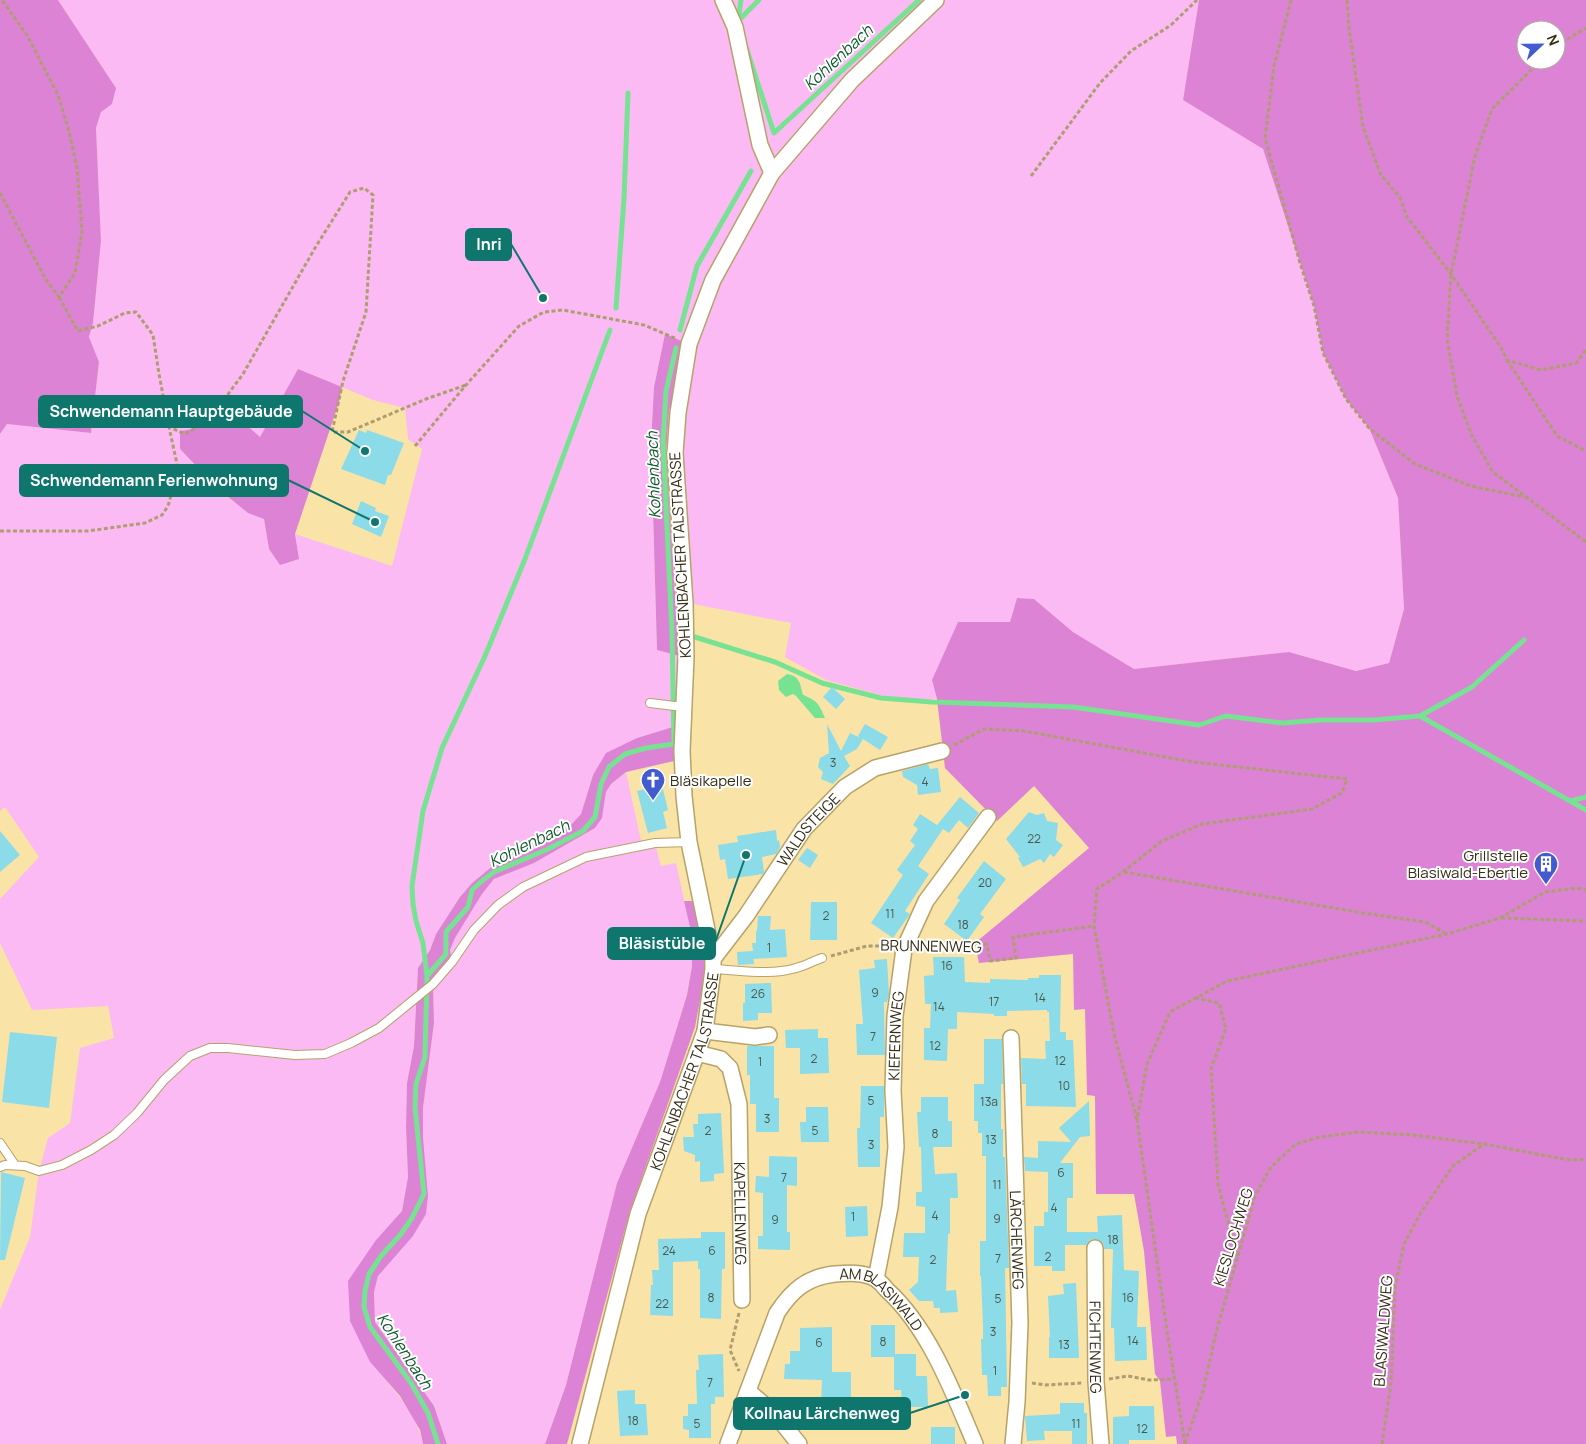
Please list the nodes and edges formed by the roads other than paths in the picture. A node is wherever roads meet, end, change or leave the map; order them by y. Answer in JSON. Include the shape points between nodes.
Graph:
{"nodes":[{"id":1,"x":723,"y":0,"type":"edge"},
{"id":2,"x":936,"y":0,"type":"edge"},
{"id":3,"x":772,"y":173,"type":"junction"},
{"id":4,"x":650,"y":703,"type":"dead end"},
{"id":5,"x":680,"y":706,"type":"junction"},
{"id":6,"x":942,"y":751,"type":"road end"},
{"id":7,"x":988,"y":817,"type":"dead end"},
{"id":8,"x":689,"y":842,"type":"junction"},
{"id":9,"x":822,"y":958,"type":"road end"},
{"id":10,"x":713,"y":964,"type":"junction"},
{"id":11,"x":705,"y":1031,"type":"junction"},
{"id":12,"x":769,"y":1035,"type":"dead end"},
{"id":13,"x":1012,"y":1038,"type":"dead end"},
{"id":14,"x":697,"y":1053,"type":"junction"},
{"id":15,"x":0,"y":1143,"type":"edge"},
{"id":16,"x":15,"y":1165,"type":"junction"},
{"id":17,"x":0,"y":1167,"type":"edge"},
{"id":18,"x":1095,"y":1248,"type":"dead end"},
{"id":19,"x":876,"y":1279,"type":"junction"},
{"id":20,"x":742,"y":1300,"type":"road end"},
{"id":21,"x":748,"y":1391,"type":"junction"},
{"id":22,"x":580,"y":1444,"type":"edge"},
{"id":23,"x":728,"y":1444,"type":"edge"},
{"id":24,"x":799,"y":1444,"type":"edge"},
{"id":25,"x":975,"y":1444,"type":"edge"},
{"id":26,"x":1013,"y":1444,"type":"edge"},
{"id":27,"x":1101,"y":1444,"type":"edge"}],
"edges":[{"from":1,"to":3,"type":"street","via":[[735,27],[760,146]]},
{"from":2,"to":3,"type":"street","name":"KOHLENBACHER TALSTRASSE","via":[[852,80]]},
{"from":3,"to":5,"type":"street","name":"KOHLENBACHER TALSTRASSE","via":[[714,280],[689,344],[674,453],[685,604],[686,658]]},
{"from":4,"to":5,"type":"lane"},
{"from":5,"to":8,"type":"street","name":"KOHLENBACHER TALSTRASSE"},
{"from":6,"to":10,"type":"street","name":"WALDSTEIGE","via":[[875,768],[845,787],[804,829]]},
{"from":7,"to":19,"type":"street","name":"KIEFERNWEG","via":[[926,901],[904,949],[895,1016],[895,1156],[890,1207]]},
{"from":8,"to":10,"type":"street","name":"KOHLENBACHER TALSTRASSE"},
{"from":8,"to":16,"type":"lane","via":[[655,843],[586,858],[523,887],[498,905],[480,924],[433,984],[379,1028],[351,1043],[324,1054],[294,1055],[210,1048],[190,1056],[164,1080],[138,1113],[91,1150],[62,1165],[39,1170]]},
{"from":9,"to":10,"type":"lane","via":[[797,968],[766,972]]},
{"from":10,"to":11,"type":"street","name":"KOHLENBACHER TALSTRASSE"},
{"from":11,"to":12,"type":"street","via":[[754,1037]]},
{"from":11,"to":14,"type":"street","name":"KOHLENBACHER TALSTRASSE"},
{"from":13,"to":26,"type":"street","name":"LÄRCHENWEG","via":[[1020,1323]]},
{"from":14,"to":20,"type":"street","name":"KAPELLENWEG","via":[[721,1059],[730,1068],[739,1104]]},
{"from":14,"to":22,"type":"street","name":"KOHLENBACHER TALSTRASSE","via":[[638,1214]]},
{"from":15,"to":16,"type":"lane"},
{"from":16,"to":17,"type":"lane"},
{"from":18,"to":27,"type":"street","name":"FICHTENWEG","via":[[1096,1382]]},
{"from":19,"to":21,"type":"street","name":"AM BLASIWALD","via":[[858,1274],[821,1276],[788,1296],[777,1313]]},
{"from":19,"to":25,"type":"street","name":"AM BLASIWALD","via":[[900,1301],[926,1339]]},
{"from":21,"to":23,"type":"street","name":"AM BLASIWALD"},
{"from":21,"to":24,"type":"street","via":[[775,1414]]}]}
